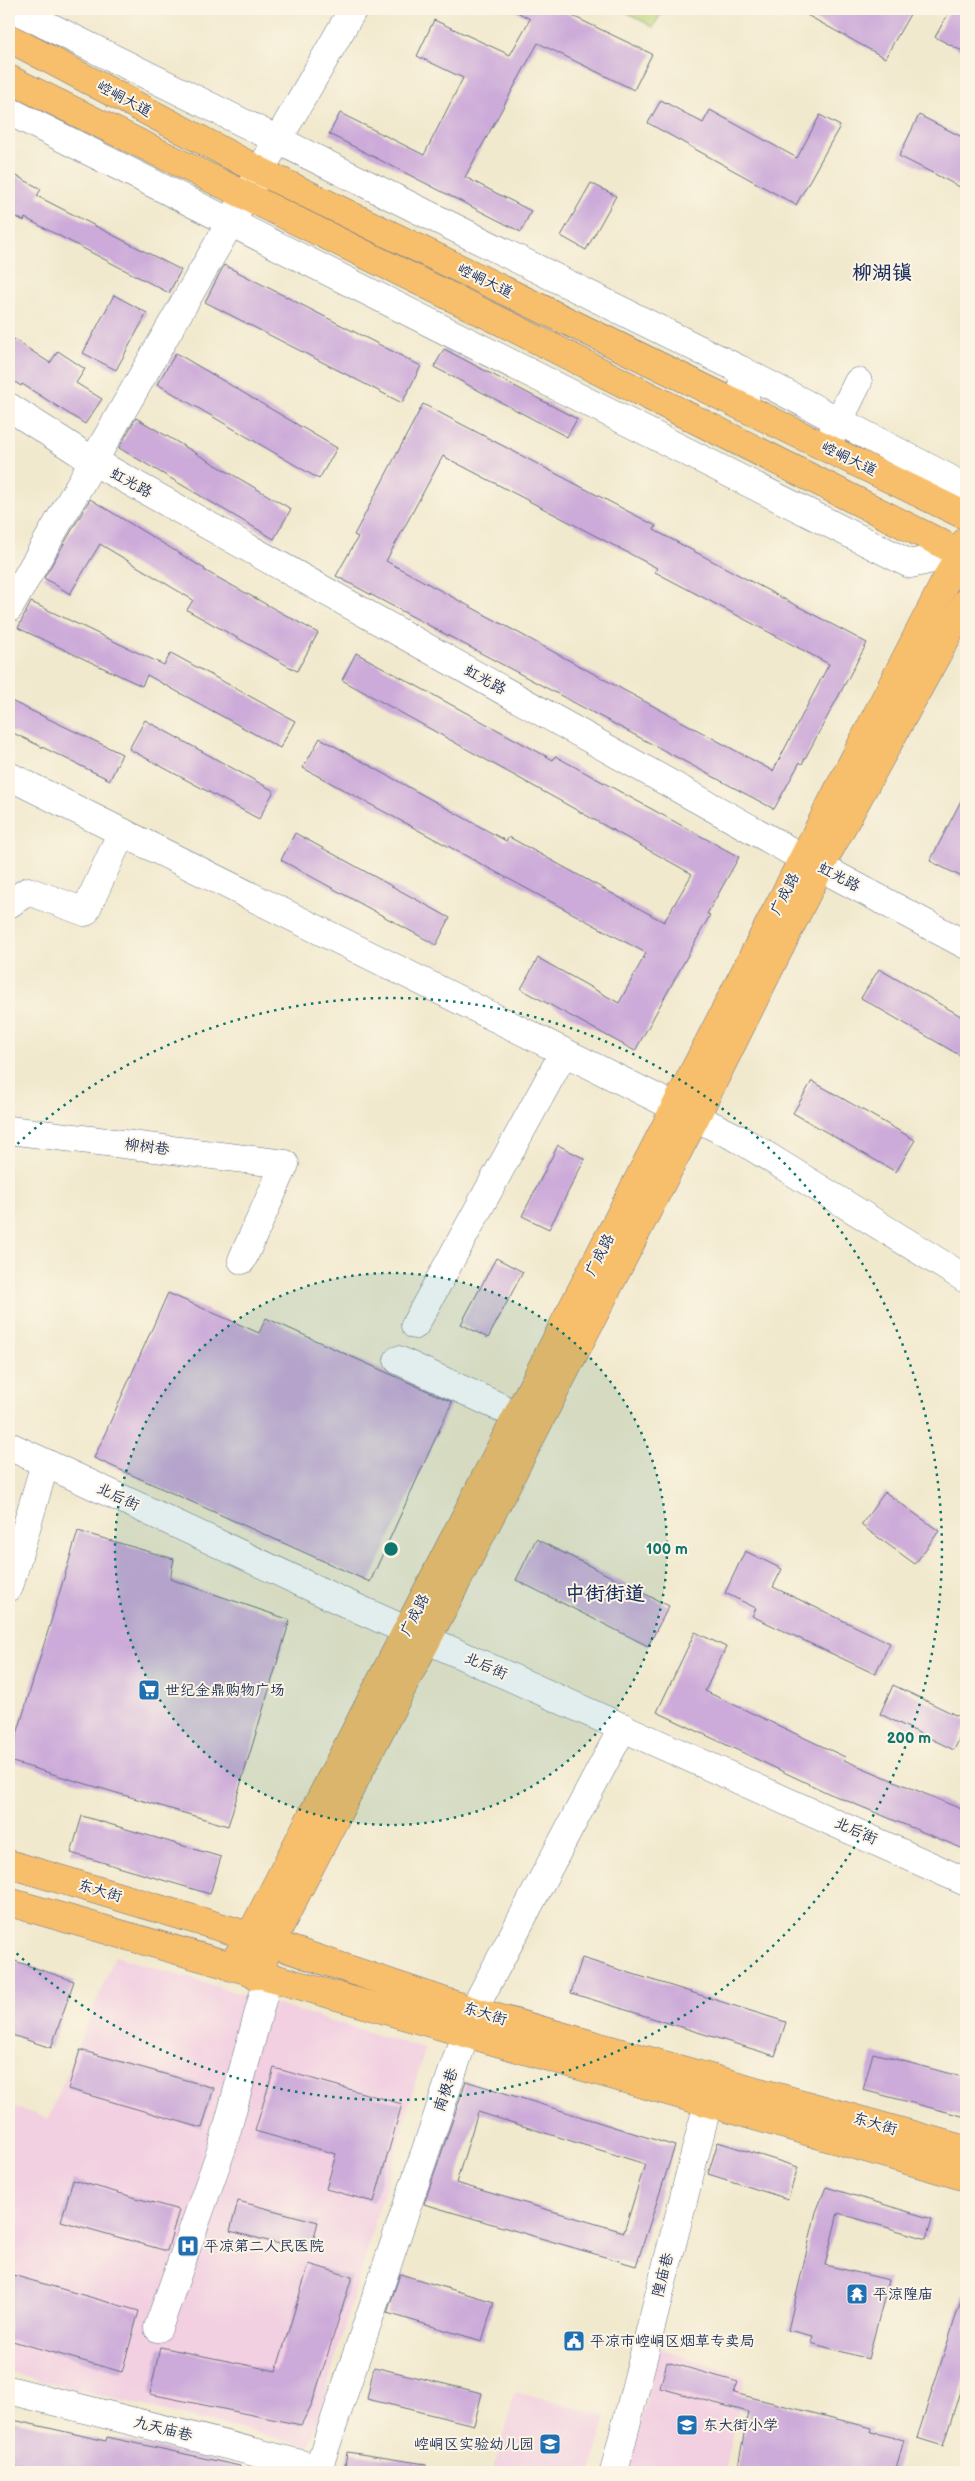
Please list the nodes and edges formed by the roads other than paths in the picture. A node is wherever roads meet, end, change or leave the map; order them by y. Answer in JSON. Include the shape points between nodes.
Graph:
{"nodes":[{"id":1,"x":14,"y":9,"type":"edge"},
{"id":2,"x":353,"y":9,"type":"edge"},
{"id":3,"x":9,"y":38,"type":"edge"},
{"id":4,"x":9,"y":79,"type":"edge"},
{"id":5,"x":9,"y":111,"type":"edge"},
{"id":6,"x":279,"y":139,"type":"junction"},
{"id":7,"x":260,"y":171,"type":"junction"},
{"id":8,"x":246,"y":196,"type":"junction"},
{"id":9,"x":230,"y":224,"type":"junction"},
{"id":10,"x":740,"y":370,"type":"junction"},
{"id":11,"x":858,"y":382,"type":"dead end"},
{"id":12,"x":9,"y":407,"type":"edge"},
{"id":13,"x":747,"y":409,"type":"junction"},
{"id":14,"x":838,"y":421,"type":"junction"},
{"id":15,"x":826,"y":448,"type":"junction"},
{"id":16,"x":93,"y":461,"type":"junction"},
{"id":17,"x":966,"y":505,"type":"edge"},
{"id":18,"x":966,"y":516,"type":"edge"},
{"id":19,"x":964,"y":550,"type":"edge"},
{"id":20,"x":966,"y":602,"type":"edge"},
{"id":21,"x":9,"y":608,"type":"edge"},
{"id":22,"x":9,"y":776,"type":"edge"},
{"id":23,"x":122,"y":832,"type":"junction"},
{"id":24,"x":812,"y":863,"type":"junction"},
{"id":25,"x":9,"y":904,"type":"edge"},
{"id":26,"x":966,"y":945,"type":"edge"},
{"id":27,"x":564,"y":1052,"type":"junction"},
{"id":28,"x":685,"y":1113,"type":"junction"},
{"id":29,"x":9,"y":1130,"type":"edge"},
{"id":30,"x":242,"y":1260,"type":"dead end"},
{"id":31,"x":966,"y":1278,"type":"edge"},
{"id":32,"x":415,"y":1325,"type":"dead end"},
{"id":33,"x":398,"y":1360,"type":"dead end"},
{"id":34,"x":517,"y":1415,"type":"junction"},
{"id":35,"x":9,"y":1446,"type":"edge"},
{"id":36,"x":45,"y":1463,"type":"junction"},
{"id":37,"x":9,"y":1587,"type":"edge"},
{"id":38,"x":417,"y":1635,"type":"junction"},
{"id":39,"x":623,"y":1727,"type":"junction"},
{"id":40,"x":9,"y":1864,"type":"edge"},
{"id":41,"x":966,"y":1882,"type":"edge"},
{"id":42,"x":9,"y":1902,"type":"edge"},
{"id":43,"x":260,"y":1939,"type":"junction"},
{"id":44,"x":252,"y":1973,"type":"junction"},
{"id":45,"x":469,"y":2022,"type":"junction"},
{"id":46,"x":710,"y":2091,"type":"junction"},
{"id":47,"x":966,"y":2150,"type":"edge"},
{"id":48,"x":966,"y":2177,"type":"edge"},
{"id":49,"x":158,"y":2328,"type":"dead end"},
{"id":50,"x":9,"y":2390,"type":"edge"},
{"id":51,"x":317,"y":2470,"type":"edge"},
{"id":52,"x":614,"y":2472,"type":"edge"}],
"edges":[{"from":1,"to":6,"type":"street"},
{"from":2,"to":6,"type":"street"},
{"from":3,"to":7,"type":"main road","name":"崆峒大道"},
{"from":4,"to":8,"type":"main road","name":"崆峒大道"},
{"from":5,"to":9,"type":"street"},
{"from":6,"to":7,"type":"street"},
{"from":6,"to":10,"type":"street"},
{"from":7,"to":8,"type":"street"},
{"from":7,"to":13,"type":"main road","name":"崆峒大道"},
{"from":8,"to":9,"type":"street"},
{"from":8,"to":19,"type":"main road","name":"崆峒大道"},
{"from":9,"to":16,"type":"street"},
{"from":9,"to":19,"type":"street","via":[[910,564]]},
{"from":10,"to":13,"type":"street"},
{"from":10,"to":14,"type":"street"},
{"from":11,"to":14,"type":"street"},
{"from":12,"to":16,"type":"street","name":"虹光路"},
{"from":13,"to":15,"type":"main road","name":"崆峒大道"},
{"from":14,"to":15,"type":"street"},
{"from":14,"to":17,"type":"street","via":[[950,479]]},
{"from":15,"to":18,"type":"main road","name":"崆峒大道"},
{"from":16,"to":21,"type":"street"},
{"from":16,"to":24,"type":"street","name":"虹光路"},
{"from":19,"to":24,"type":"main road","name":"广成路"},
{"from":20,"to":24,"type":"main road","name":"广成路"},
{"from":22,"to":23,"type":"street"},
{"from":23,"to":25,"type":"street","via":[[85,912],[28,891]]},
{"from":23,"to":27,"type":"street"},
{"from":24,"to":26,"type":"street","name":"虹光路"},
{"from":24,"to":28,"type":"main road","name":"广成路"},
{"from":27,"to":28,"type":"street"},
{"from":27,"to":32,"type":"street"},
{"from":28,"to":31,"type":"street","via":[[740,1140]]},
{"from":28,"to":34,"type":"main road","name":"广成路"},
{"from":28,"to":38,"type":"main road","name":"广成路"},
{"from":29,"to":30,"type":"street","name":"柳树巷","via":[[285,1164]]},
{"from":33,"to":34,"type":"street"},
{"from":34,"to":38,"type":"main road","name":"广成路"},
{"from":35,"to":36,"type":"street","name":"北后街"},
{"from":36,"to":37,"type":"street"},
{"from":36,"to":38,"type":"street","name":"北后街"},
{"from":38,"to":39,"type":"street","name":"北后街"},
{"from":38,"to":43,"type":"main road","name":"广成路"},
{"from":39,"to":41,"type":"street","name":"北后街"},
{"from":39,"to":45,"type":"street","name":"南极巷"},
{"from":40,"to":43,"type":"main road","name":"东大街"},
{"from":42,"to":44,"type":"main road","name":"东大街"},
{"from":43,"to":44,"type":"main road","name":"广成路"},
{"from":43,"to":45,"type":"main road","name":"东大街"},
{"from":44,"to":45,"type":"main road","name":"东大街"},
{"from":44,"to":49,"type":"street","via":[[222,2148]]},
{"from":45,"to":46,"type":"main road","name":"东大街"},
{"from":45,"to":51,"type":"street","name":"南极巷"},
{"from":46,"to":47,"type":"main road","name":"东大街"},
{"from":46,"to":48,"type":"main road","name":"东大街"},
{"from":46,"to":52,"type":"street","name":"隍庙巷"},
{"from":50,"to":51,"type":"street","name":"九天庙巷"}]}
